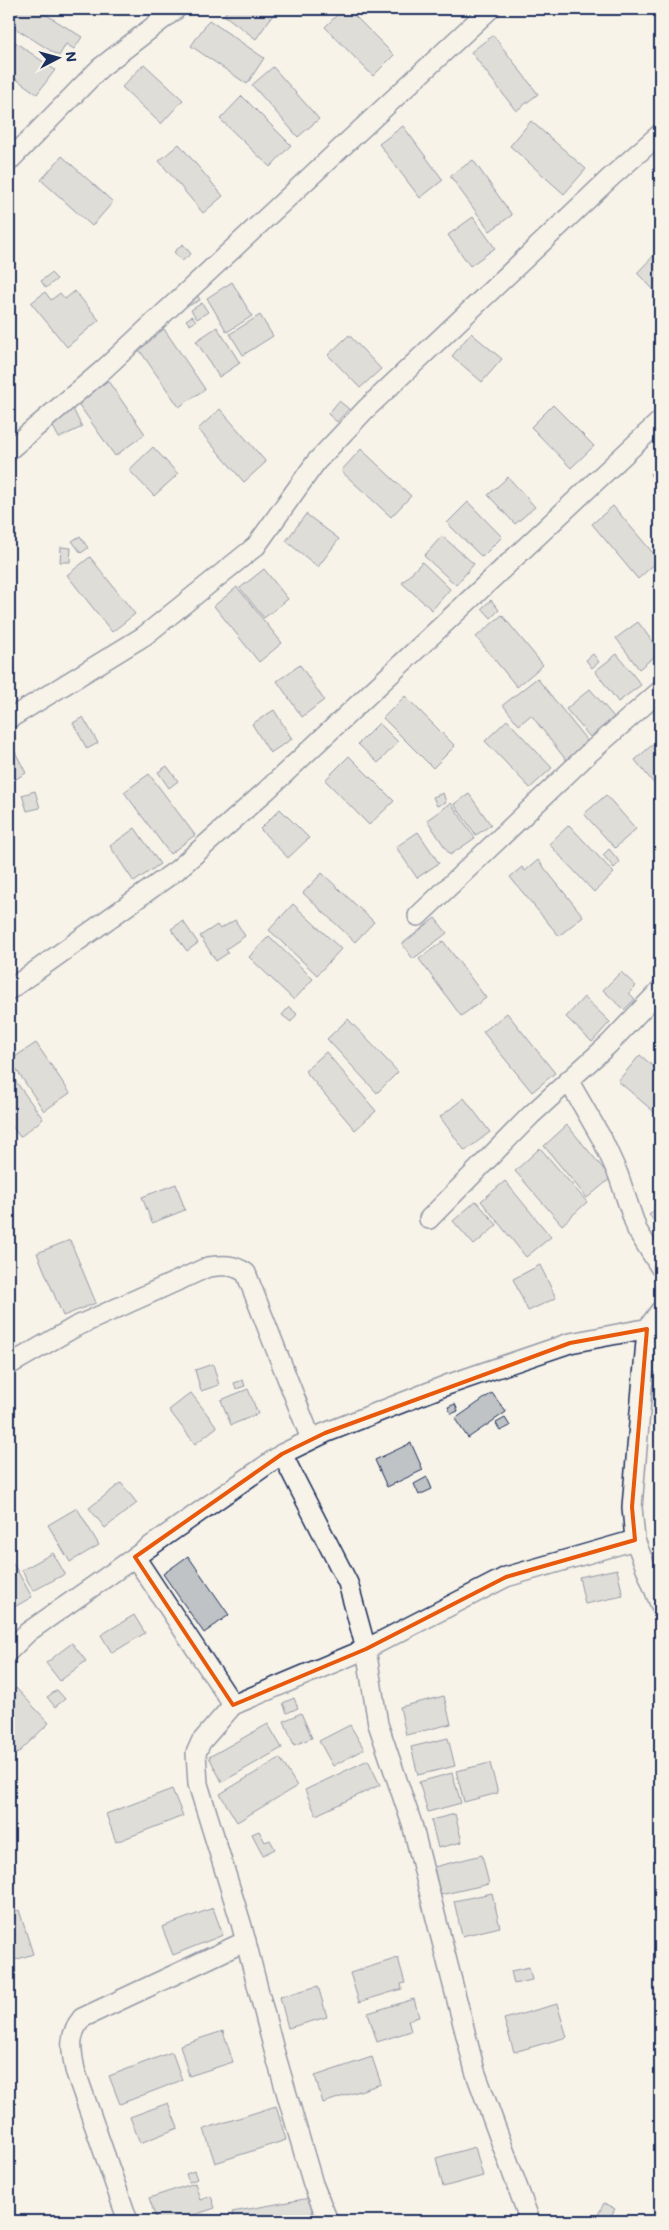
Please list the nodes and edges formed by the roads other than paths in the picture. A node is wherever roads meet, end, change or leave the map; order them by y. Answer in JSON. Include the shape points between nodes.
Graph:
{"nodes":[{"id":1,"x":176,"y":9,"type":"edge"},
{"id":2,"x":490,"y":9,"type":"edge"},
{"id":3,"x":660,"y":134,"type":"edge"},
{"id":4,"x":9,"y":161,"type":"edge"},
{"id":5,"x":660,"y":421,"type":"edge"},
{"id":6,"x":9,"y":450,"type":"edge"},
{"id":7,"x":660,"y":691,"type":"edge"},
{"id":8,"x":9,"y":719,"type":"edge"},
{"id":9,"x":418,"y":916,"type":"dead end"},
{"id":10,"x":9,"y":990,"type":"edge"},
{"id":11,"x":660,"y":990,"type":"edge"},
{"id":12,"x":568,"y":1080,"type":"junction"},
{"id":13,"x":429,"y":1219,"type":"dead end"},
{"id":14,"x":660,"y":1268,"type":"edge"},
{"id":15,"x":660,"y":1311,"type":"edge"},
{"id":16,"x":654,"y":1327,"type":"edge"},
{"id":17,"x":9,"y":1365,"type":"edge"},
{"id":18,"x":311,"y":1439,"type":"junction"},
{"id":19,"x":282,"y":1454,"type":"junction"},
{"id":20,"x":635,"y":1540,"type":"junction"},
{"id":21,"x":135,"y":1557,"type":"junction"},
{"id":22,"x":660,"y":1604,"type":"edge"},
{"id":23,"x":366,"y":1649,"type":"junction"},
{"id":24,"x":9,"y":1650,"type":"edge"},
{"id":25,"x":234,"y":1705,"type":"junction"},
{"id":26,"x":246,"y":1942,"type":"junction"},
{"id":27,"x":128,"y":2221,"type":"edge"},
{"id":28,"x":328,"y":2221,"type":"edge"},
{"id":29,"x":530,"y":2221,"type":"edge"}],
"edges":[{"from":1,"to":4,"type":"street","via":[[100,68]]},
{"from":2,"to":6,"type":"street","via":[[110,363]]},
{"from":3,"to":8,"type":"street","via":[[366,409],[316,462],[256,546],[144,636]]},
{"from":5,"to":10,"type":"street","via":[[267,790],[177,870]]},
{"from":7,"to":9,"type":"street","via":[[588,754]]},
{"from":11,"to":12,"type":"street","via":[[609,1044]]},
{"from":12,"to":13,"type":"street"},
{"from":12,"to":14,"type":"street","via":[[602,1139],[637,1230]]},
{"from":15,"to":16,"type":"street"},
{"from":16,"to":18,"type":"street","via":[[570,1343],[447,1385]]},
{"from":16,"to":20,"type":"street","via":[[632,1507]]},
{"from":17,"to":18,"type":"street","via":[[75,1326],[208,1267],[236,1266],[246,1273]]},
{"from":18,"to":19,"type":"street"},
{"from":19,"to":21,"type":"street"},
{"from":19,"to":23,"type":"street","via":[[348,1583]]},
{"from":20,"to":22,"type":"street"},
{"from":20,"to":23,"type":"street","via":[[506,1577]]},
{"from":21,"to":24,"type":"street","via":[[28,1632]]},
{"from":21,"to":25,"type":"street"},
{"from":23,"to":25,"type":"street"},
{"from":23,"to":29,"type":"street","via":[[378,1724],[412,1824],[475,2071]]},
{"from":25,"to":26,"type":"street","via":[[201,1742],[196,1753],[198,1784]]},
{"from":26,"to":27,"type":"street","via":[[82,2018],[75,2026],[71,2047],[75,2070]]},
{"from":26,"to":28,"type":"street","via":[[274,2050]]}]}
